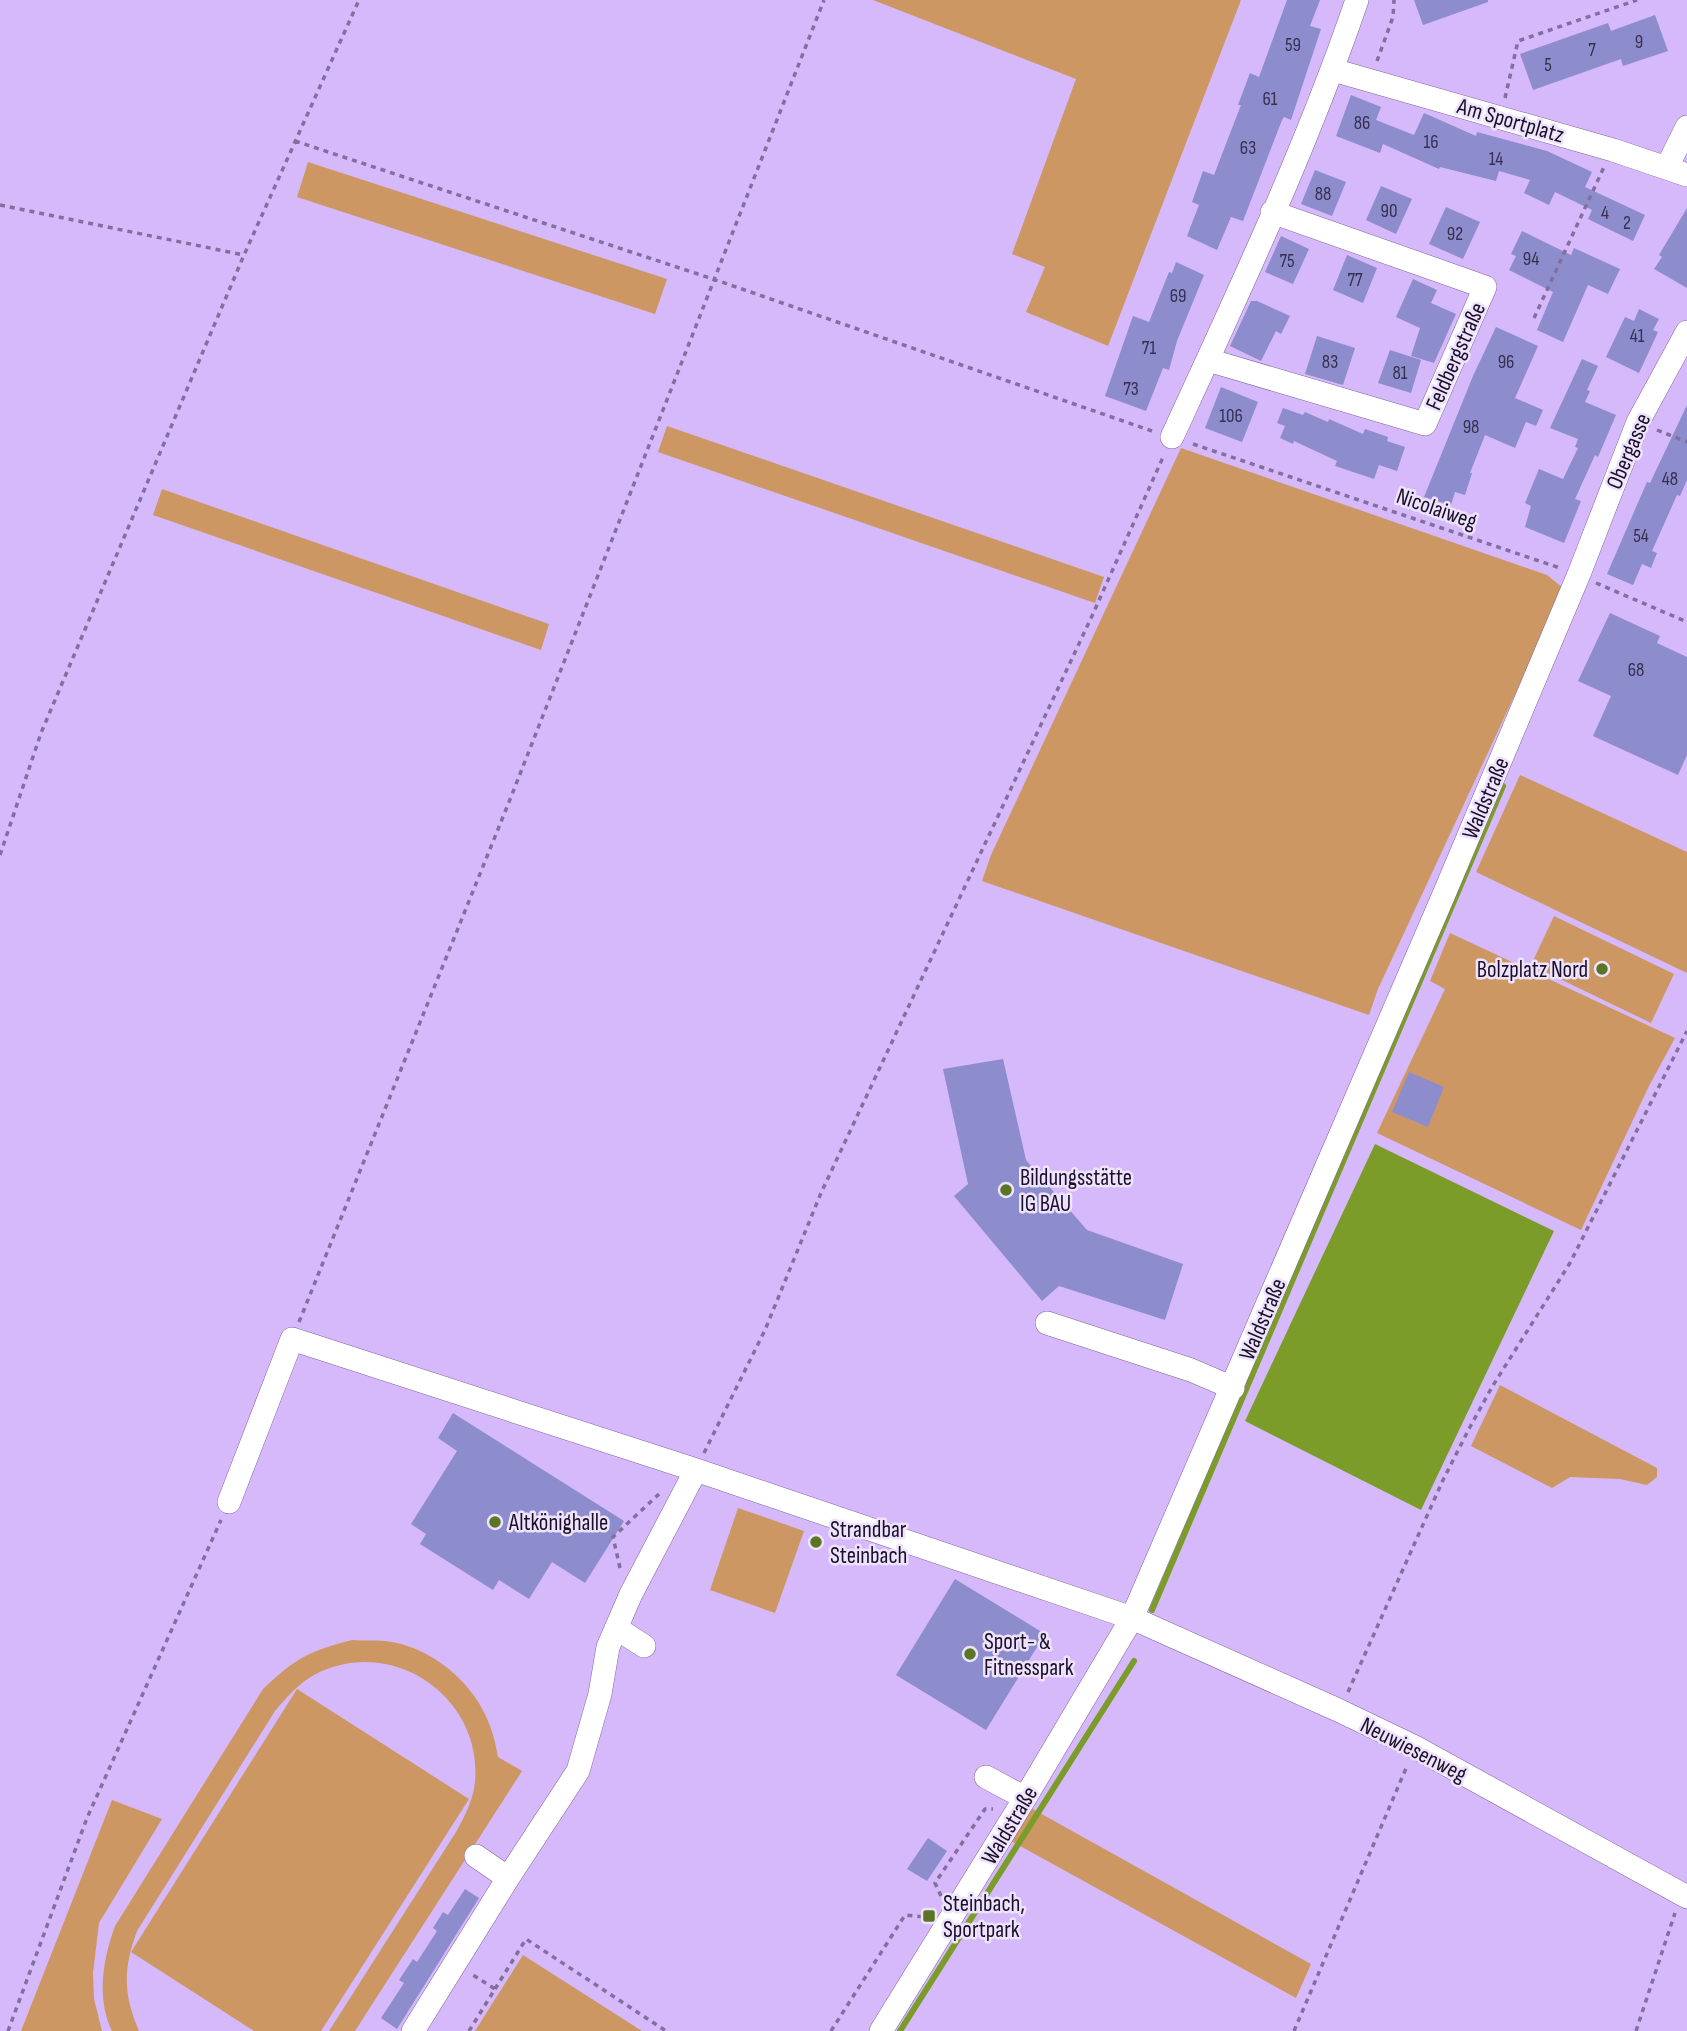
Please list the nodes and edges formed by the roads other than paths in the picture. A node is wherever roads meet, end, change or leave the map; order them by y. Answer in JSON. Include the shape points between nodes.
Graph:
{"nodes":[{"id":1,"x":1357,"y":0,"type":"edge"},
{"id":2,"x":1333,"y":70,"type":"junction"},
{"id":3,"x":1687,"y":127,"type":"edge"},
{"id":4,"x":1677,"y":171,"type":"edge"},
{"id":5,"x":1272,"y":212,"type":"junction"},
{"id":6,"x":1687,"y":332,"type":"edge"},
{"id":7,"x":1208,"y":360,"type":"junction"},
{"id":8,"x":1172,"y":438,"type":"road end"},
{"id":9,"x":1579,"y":574,"type":"joint"},
{"id":10,"x":1047,"y":1323,"type":"dead end"},
{"id":11,"x":1233,"y":1388,"type":"junction"},
{"id":12,"x":696,"y":1470,"type":"junction"},
{"id":13,"x":229,"y":1502,"type":"road end"},
{"id":14,"x":1132,"y":1618,"type":"junction"},
{"id":15,"x":616,"y":1628,"type":"junction"},
{"id":16,"x":644,"y":1646,"type":"dead end"},
{"id":17,"x":986,"y":1777,"type":"dead end"},
{"id":18,"x":1025,"y":1798,"type":"junction"},
{"id":19,"x":476,"y":1856,"type":"dead end"},
{"id":20,"x":508,"y":1878,"type":"junction"},
{"id":21,"x":1684,"y":1895,"type":"edge"},
{"id":22,"x":413,"y":2031,"type":"edge"},
{"id":23,"x":881,"y":2031,"type":"edge"}],
"edges":[{"from":1,"to":2,"type":"street"},
{"from":2,"to":4,"type":"street","name":"Am Sportplatz"},
{"from":2,"to":5,"type":"street"},
{"from":3,"to":4,"type":"street"},
{"from":5,"to":7,"type":"street"},
{"from":5,"to":7,"type":"street","name":"Feldbergstraße","via":[[1485,287],[1425,424]]},
{"from":6,"to":9,"type":"street","name":"Obergasse","via":[[1638,422]]},
{"from":7,"to":8,"type":"street"},
{"from":9,"to":11,"type":"street","name":"Waldstraße"},
{"from":10,"to":11,"type":"street"},
{"from":11,"to":14,"type":"street","name":"Waldstraße"},
{"from":12,"to":13,"type":"street","name":"Neuwiesenweg","via":[[292,1339]]},
{"from":12,"to":14,"type":"street","name":"Neuwiesenweg"},
{"from":12,"to":15,"type":"street"},
{"from":14,"to":18,"type":"street","name":"Waldstraße"},
{"from":14,"to":21,"type":"street","name":"Neuwiesenweg","via":[[1415,1747]]},
{"from":15,"to":16,"type":"street"},
{"from":15,"to":20,"type":"street","via":[[578,1771]]},
{"from":17,"to":18,"type":"street"},
{"from":18,"to":23,"type":"street","name":"Waldstraße"},
{"from":19,"to":20,"type":"street"},
{"from":20,"to":22,"type":"street"}]}
